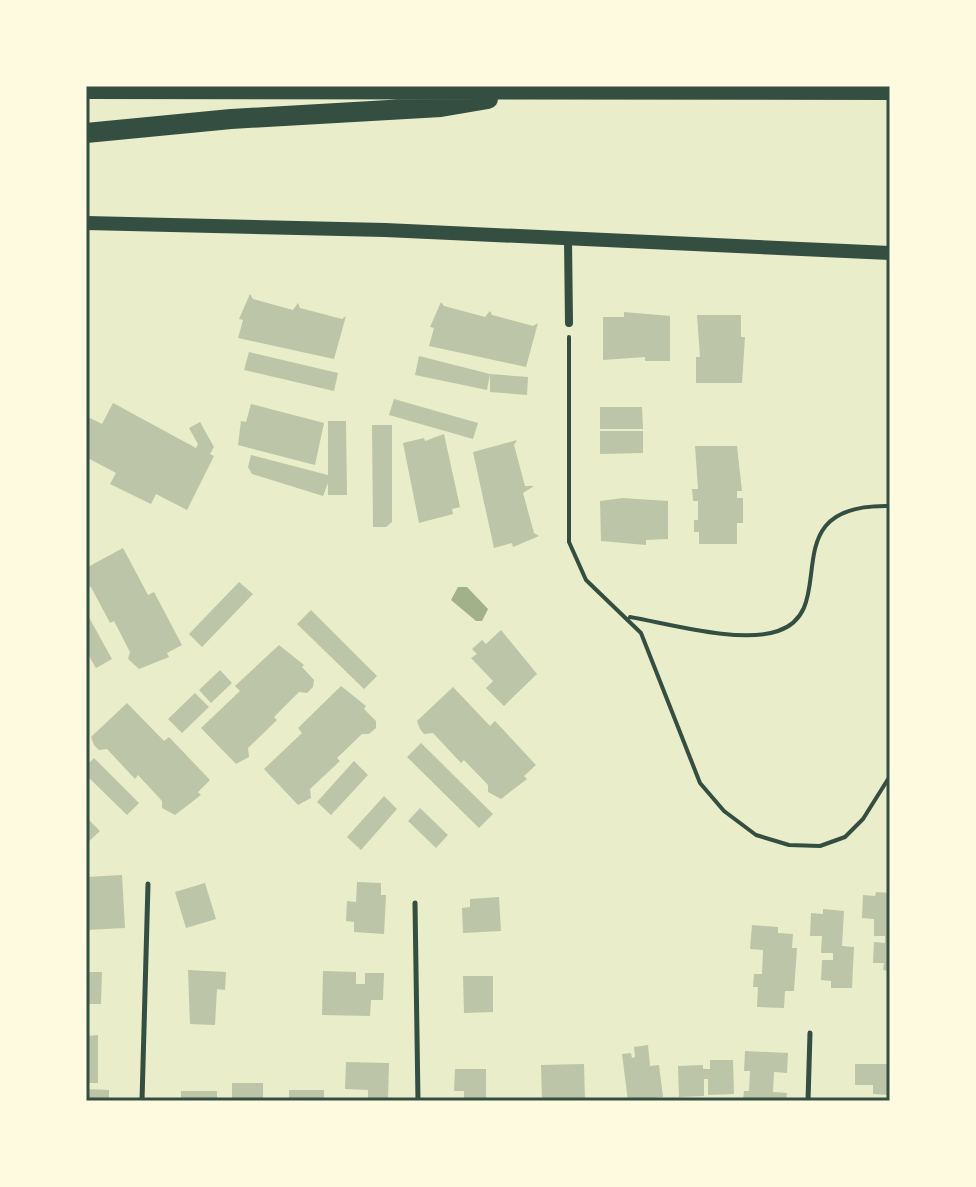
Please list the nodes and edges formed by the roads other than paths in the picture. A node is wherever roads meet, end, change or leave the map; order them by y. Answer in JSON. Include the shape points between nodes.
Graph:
{"nodes":[{"id":1,"x":86,"y":89,"type":"edge"},
{"id":2,"x":550,"y":89,"type":"junction"},
{"id":3,"x":890,"y":90,"type":"edge"},
{"id":4,"x":156,"y":126,"type":"junction"},
{"id":5,"x":86,"y":133,"type":"edge"},
{"id":6,"x":86,"y":141,"type":"edge"},
{"id":7,"x":86,"y":223,"type":"edge"},
{"id":8,"x":568,"y":240,"type":"junction"},
{"id":9,"x":890,"y":253,"type":"edge"},
{"id":10,"x":569,"y":323,"type":"road end"},
{"id":11,"x":148,"y":884,"type":"dead end"},
{"id":12,"x":415,"y":903,"type":"dead end"},
{"id":13,"x":810,"y":1033,"type":"dead end"},
{"id":14,"x":142,"y":1101,"type":"edge"},
{"id":15,"x":418,"y":1101,"type":"edge"},
{"id":16,"x":808,"y":1101,"type":"edge"}],
"edges":[{"from":1,"to":2,"type":"highway"},
{"from":2,"to":3,"type":"highway"},
{"from":2,"to":4,"type":"highway","via":[[441,107]]},
{"from":4,"to":5,"type":"highway"},
{"from":4,"to":6,"type":"highway"},
{"from":7,"to":8,"type":"street"},
{"from":8,"to":9,"type":"street"},
{"from":8,"to":10,"type":"street"},
{"from":11,"to":14,"type":"lane"},
{"from":12,"to":15,"type":"lane"},
{"from":13,"to":16,"type":"lane"}]}
